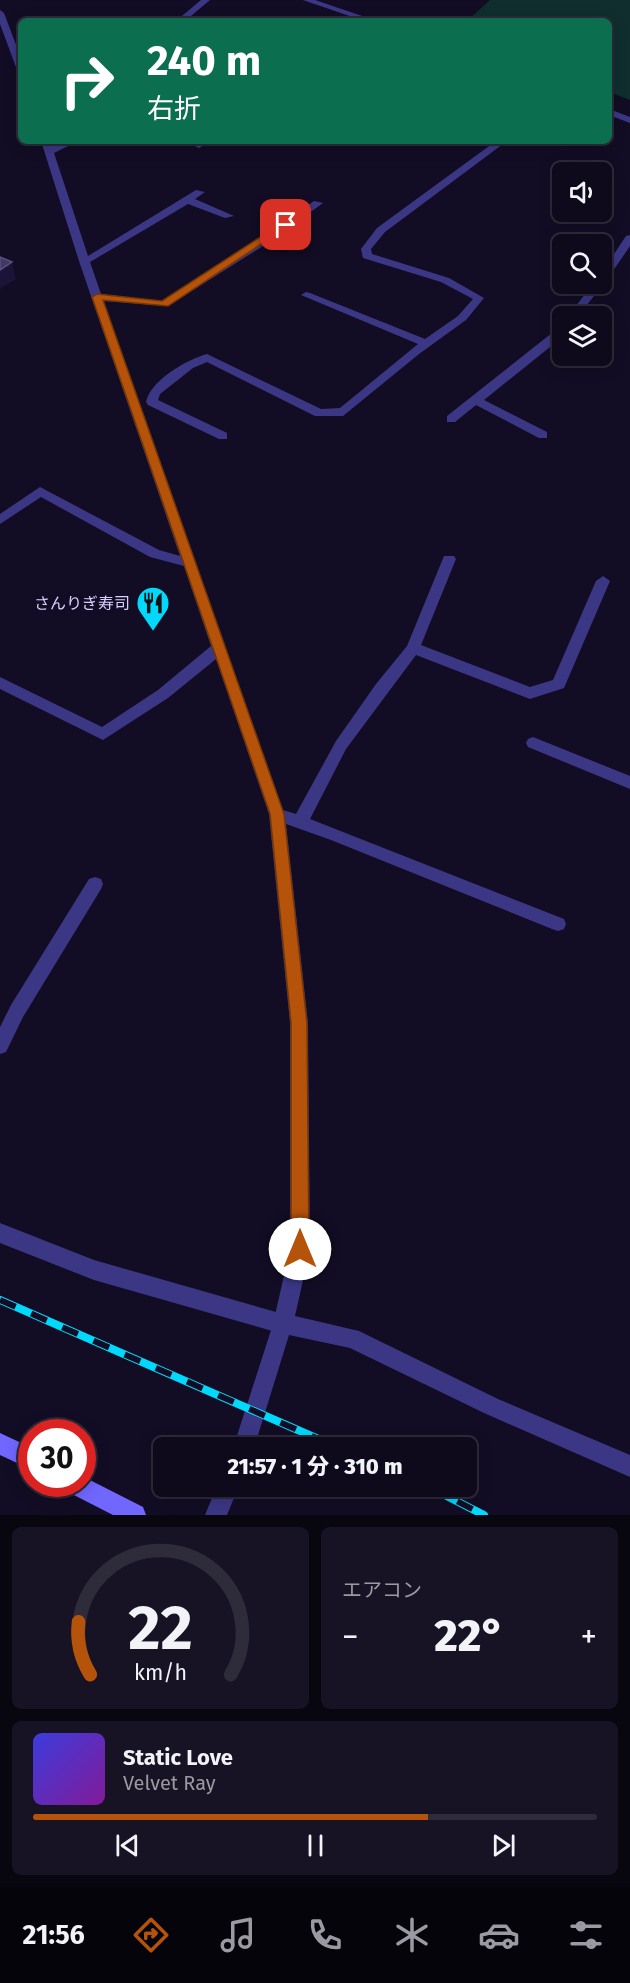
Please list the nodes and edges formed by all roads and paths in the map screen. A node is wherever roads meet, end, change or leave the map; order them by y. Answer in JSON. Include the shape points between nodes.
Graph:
{"nodes":[{"id":1,"x":206,"y":0,"type":"edge"},
{"id":2,"x":308,"y":0,"type":"edge"},
{"id":3,"x":0,"y":14,"type":"edge"},
{"id":4,"x":184,"y":18,"type":"edge"},
{"id":5,"x":364,"y":18,"type":"edge"},
{"id":6,"x":4,"y":32,"type":"edge"},
{"id":7,"x":18,"y":63,"type":"edge"},
{"id":8,"x":612,"y":113,"type":"edge"},
{"id":9,"x":630,"y":120,"type":"edge"},
{"id":10,"x":498,"y":144,"type":"edge"},
{"id":11,"x":48,"y":146,"type":"edge"},
{"id":12,"x":200,"y":192,"type":"dead end"},
{"id":13,"x":188,"y":200,"type":"junction"},
{"id":14,"x":318,"y":202,"type":"dead end"},
{"id":15,"x":229,"y":216,"type":"dead end"},
{"id":16,"x":630,"y":238,"type":"edge"},
{"id":17,"x":84,"y":261,"type":"junction"},
{"id":18,"x":612,"y":264,"type":"edge"},
{"id":19,"x":590,"y":294,"type":"edge"},
{"id":20,"x":306,"y":295,"type":"dead end"},
{"id":21,"x":97,"y":297,"type":"junction"},
{"id":22,"x":581,"y":306,"type":"edge"},
{"id":23,"x":552,"y":339,"type":"edge"},
{"id":24,"x":426,"y":343,"type":"junction"},
{"id":25,"x":475,"y":400,"type":"junction"},
{"id":26,"x":451,"y":419,"type":"dead end"},
{"id":27,"x":543,"y":435,"type":"dead end"},
{"id":28,"x":223,"y":436,"type":"dead end"},
{"id":29,"x":0,"y":520,"type":"edge"},
{"id":30,"x":449,"y":559,"type":"dead end"},
{"id":31,"x":190,"y":563,"type":"junction"},
{"id":32,"x":603,"y":581,"type":"dead end"},
{"id":33,"x":219,"y":648,"type":"junction"},
{"id":34,"x":413,"y":648,"type":"junction"},
{"id":35,"x":0,"y":682,"type":"edge"},
{"id":36,"x":533,"y":743,"type":"dead end"},
{"id":37,"x":630,"y":783,"type":"edge"},
{"id":38,"x":277,"y":814,"type":"junction"},
{"id":39,"x":300,"y":822,"type":"junction"},
{"id":40,"x":95,"y":885,"type":"dead end"},
{"id":41,"x":558,"y":924,"type":"dead end"},
{"id":42,"x":0,"y":1046,"type":"edge"},
{"id":43,"x":0,"y":1233,"type":"edge"},
{"id":44,"x":283,"y":1323,"type":"junction"},
{"id":45,"x":247,"y":1437,"type":"edge"},
{"id":46,"x":0,"y":1444,"type":"edge"},
{"id":47,"x":18,"y":1453,"type":"edge"},
{"id":48,"x":630,"y":1466,"type":"edge"},
{"id":49,"x":96,"y":1495,"type":"edge"},
{"id":50,"x":223,"y":1497,"type":"edge"},
{"id":51,"x":135,"y":1515,"type":"edge"},
{"id":52,"x":216,"y":1515,"type":"edge"}],
"edges":[{"from":1,"to":4,"type":"street"},
{"from":2,"to":5,"type":"street"},
{"from":3,"to":6,"type":"street"},
{"from":6,"to":7,"type":"street"},
{"from":8,"to":9,"type":"street"},
{"from":10,"to":24,"type":"street","via":[[381,230],[366,249],[367,256],[445,280],[479,298],[471,312]]},
{"from":11,"to":17,"type":"street"},
{"from":12,"to":13,"type":"street"},
{"from":13,"to":15,"type":"street"},
{"from":13,"to":17,"type":"street"},
{"from":14,"to":21,"type":"street","via":[[164,304]]},
{"from":16,"to":18,"type":"street"},
{"from":17,"to":21,"type":"street"},
{"from":19,"to":22,"type":"street"},
{"from":20,"to":24,"type":"street"},
{"from":21,"to":31,"type":"street"},
{"from":23,"to":25,"type":"street"},
{"from":24,"to":28,"type":"street","via":[[343,412],[319,413],[207,358],[189,365],[154,392],[152,402]]},
{"from":25,"to":26,"type":"street"},
{"from":25,"to":27,"type":"street"},
{"from":29,"to":31,"type":"street","via":[[40,491],[155,554]]},
{"from":30,"to":34,"type":"street"},
{"from":31,"to":33,"type":"street"},
{"from":32,"to":34,"type":"street","via":[[559,684],[530,693]]},
{"from":33,"to":35,"type":"street","via":[[163,694],[103,734]]},
{"from":33,"to":38,"type":"street"},
{"from":34,"to":39,"type":"street","via":[[341,745]]},
{"from":36,"to":37,"type":"street"},
{"from":38,"to":39,"type":"street"},
{"from":38,"to":44,"type":"street","via":[[299,1023],[301,1137],[300,1249]]},
{"from":39,"to":41,"type":"street"},
{"from":40,"to":42,"type":"street","via":[[17,1011]]},
{"from":43,"to":44,"type":"street","via":[[94,1270]]},
{"from":44,"to":45,"type":"street"},
{"from":44,"to":48,"type":"street","via":[[352,1338],[492,1406]]},
{"from":46,"to":47,"type":"main road"},
{"from":49,"to":51,"type":"main road"},
{"from":50,"to":52,"type":"street"}]}
